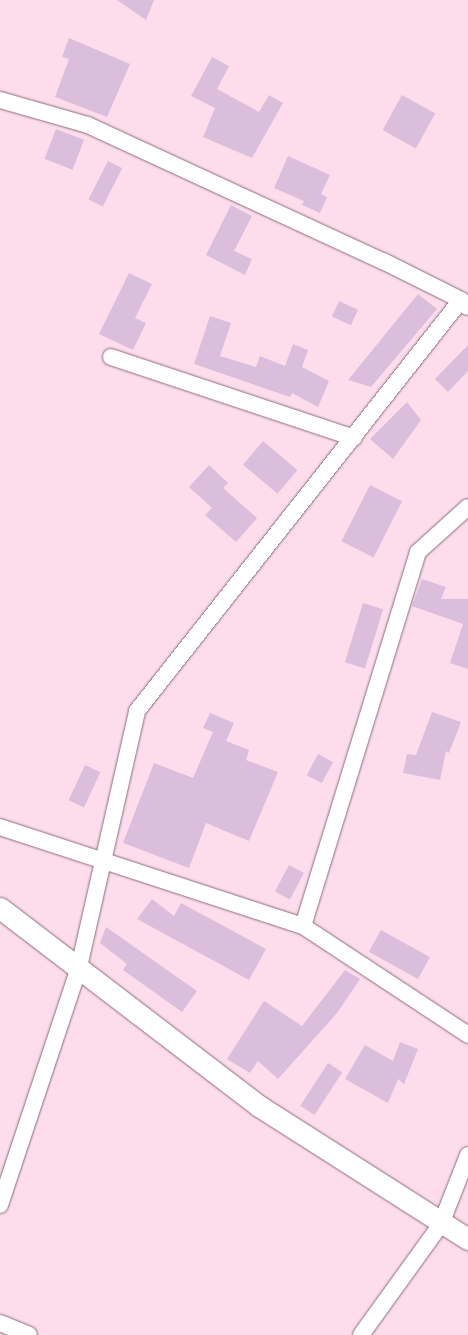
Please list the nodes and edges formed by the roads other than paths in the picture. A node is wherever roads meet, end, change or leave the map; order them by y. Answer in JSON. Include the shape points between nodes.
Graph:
{"nodes":[{"id":1,"x":0,"y":100,"type":"edge"},
{"id":2,"x":465,"y":304,"type":"edge"},
{"id":3,"x":111,"y":357,"type":"dead end"},
{"id":4,"x":354,"y":438,"type":"junction"},
{"id":5,"x":468,"y":507,"type":"edge"},
{"id":6,"x":0,"y":827,"type":"edge"},
{"id":7,"x":103,"y":859,"type":"junction"},
{"id":8,"x":0,"y":908,"type":"edge"},
{"id":9,"x":303,"y":926,"type":"junction"},
{"id":10,"x":79,"y":967,"type":"junction"},
{"id":11,"x":468,"y":1035,"type":"edge"},
{"id":12,"x":468,"y":1155,"type":"edge"},
{"id":13,"x":0,"y":1205,"type":"edge"},
{"id":14,"x":441,"y":1224,"type":"junction"},
{"id":15,"x":468,"y":1238,"type":"edge"},
{"id":16,"x":0,"y":1323,"type":"edge"},
{"id":17,"x":29,"y":1335,"type":"edge"},
{"id":18,"x":361,"y":1335,"type":"edge"}],
"edges":[{"from":1,"to":2,"type":"street","via":[[88,124]]},
{"from":2,"to":4,"type":"street"},
{"from":3,"to":4,"type":"street"},
{"from":4,"to":7,"type":"street","via":[[137,710]]},
{"from":5,"to":9,"type":"street","via":[[418,552]]},
{"from":6,"to":7,"type":"street"},
{"from":7,"to":9,"type":"street"},
{"from":7,"to":10,"type":"street"},
{"from":8,"to":10,"type":"street"},
{"from":9,"to":11,"type":"street"},
{"from":10,"to":13,"type":"street"},
{"from":10,"to":14,"type":"street","via":[[260,1106]]},
{"from":12,"to":14,"type":"street"},
{"from":14,"to":15,"type":"street"},
{"from":14,"to":18,"type":"street"},
{"from":16,"to":17,"type":"street"}]}
